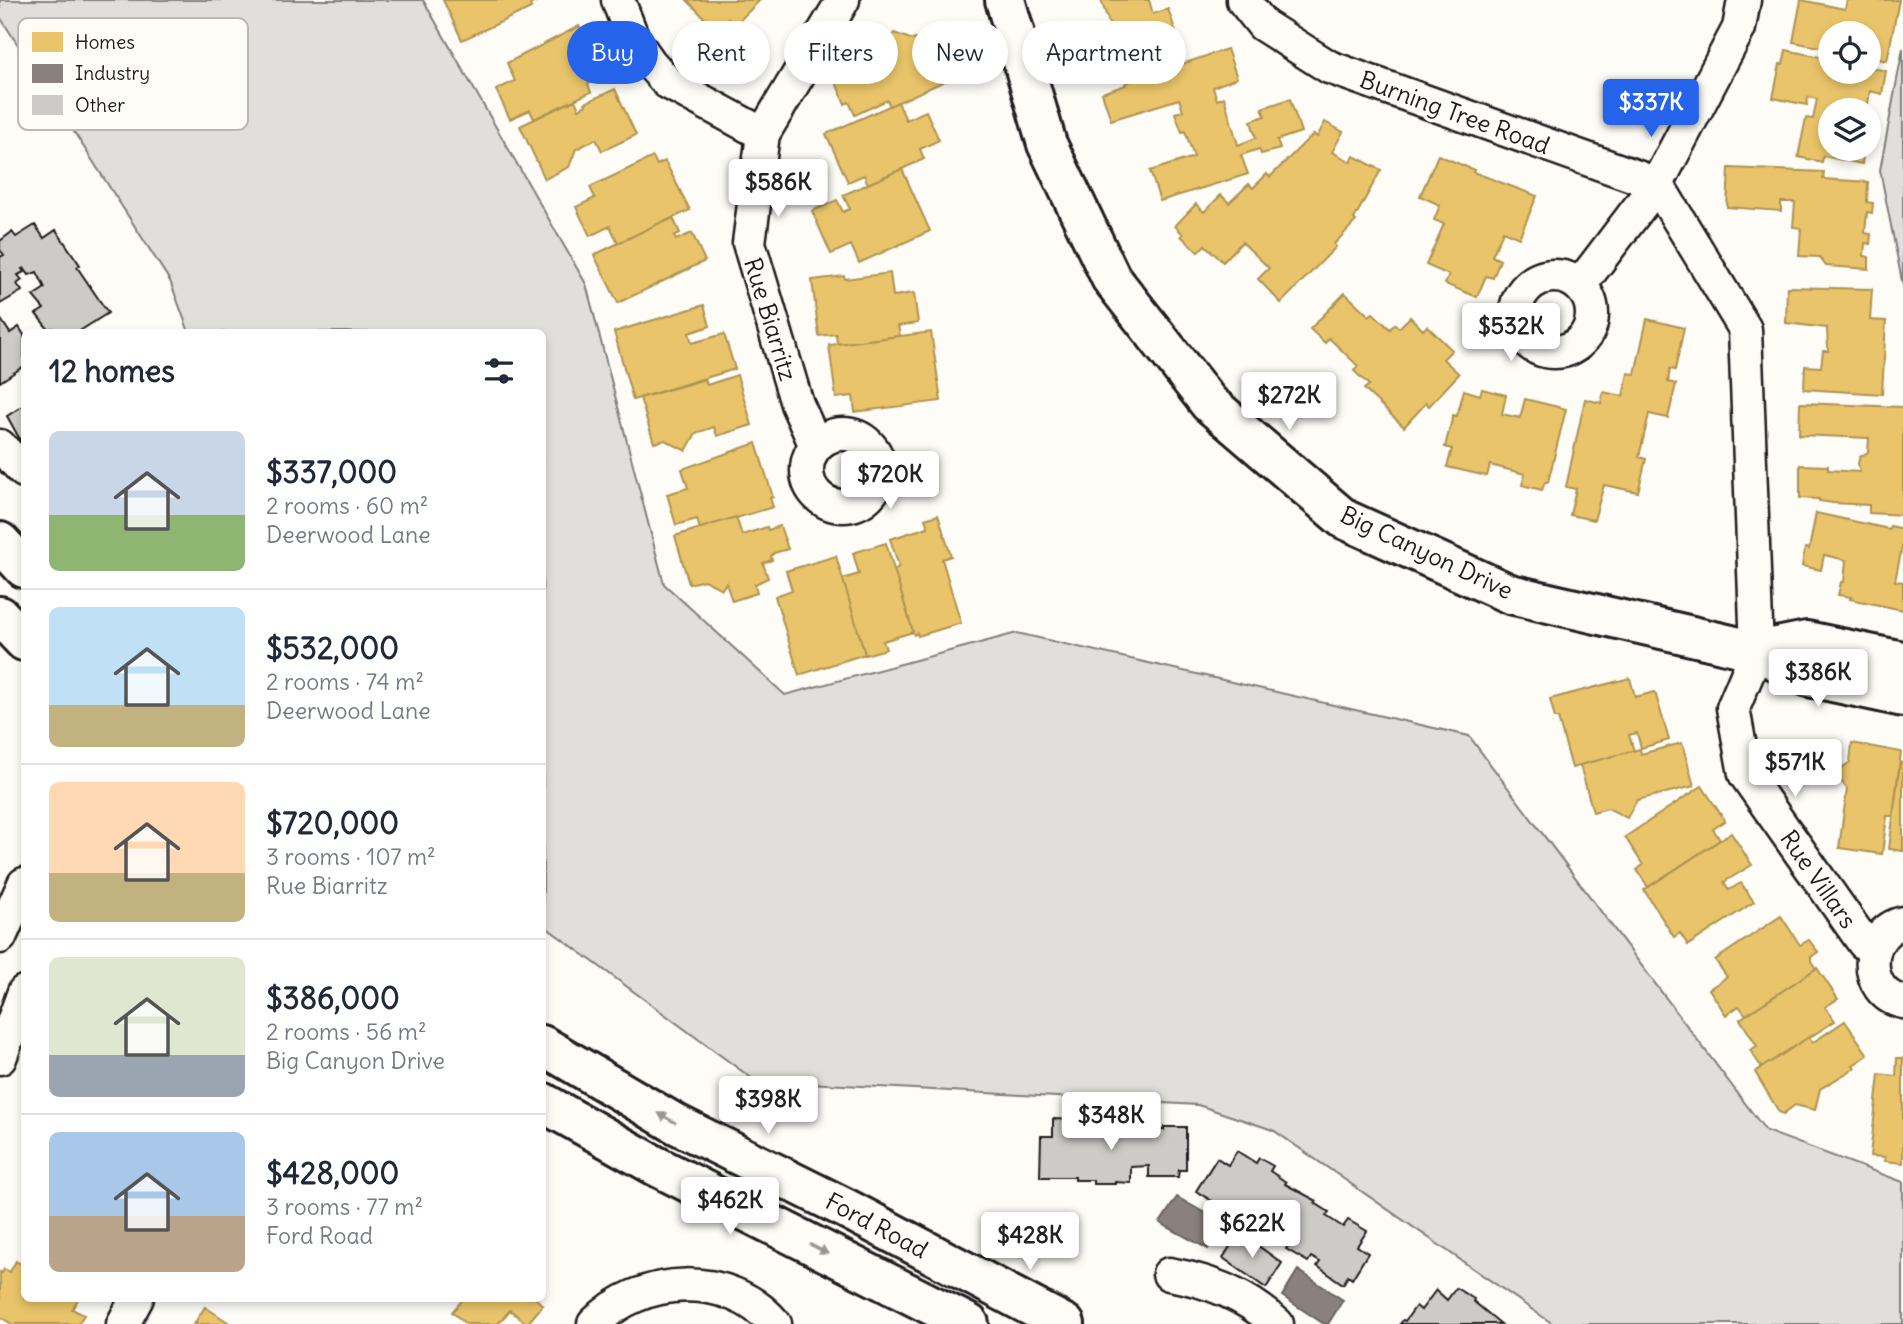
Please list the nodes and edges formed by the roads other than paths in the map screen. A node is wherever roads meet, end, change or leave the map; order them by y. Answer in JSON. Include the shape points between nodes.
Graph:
{"nodes":[{"id":1,"x":618,"y":0,"type":"edge"},
{"id":2,"x":844,"y":0,"type":"edge"},
{"id":3,"x":1005,"y":0,"type":"edge"},
{"id":4,"x":1243,"y":0,"type":"edge"},
{"id":5,"x":1744,"y":0,"type":"edge"},
{"id":6,"x":763,"y":134,"type":"junction"},
{"id":7,"x":1657,"y":184,"type":"junction"},
{"id":8,"x":1580,"y":285,"type":"dead end"},
{"id":9,"x":0,"y":446,"type":"edge"},
{"id":10,"x":816,"y":446,"type":"dead end"},
{"id":11,"x":21,"y":468,"type":"edge"},
{"id":12,"x":0,"y":542,"type":"edge"},
{"id":13,"x":21,"y":565,"type":"edge"},
{"id":14,"x":0,"y":616,"type":"edge"},
{"id":15,"x":21,"y":638,"type":"edge"},
{"id":16,"x":1757,"y":651,"type":"junction"},
{"id":17,"x":1903,"y":661,"type":"edge"},
{"id":18,"x":1903,"y":697,"type":"edge"},
{"id":19,"x":21,"y":891,"type":"edge"},
{"id":20,"x":1903,"y":923,"type":"edge"},
{"id":21,"x":0,"y":937,"type":"edge"},
{"id":22,"x":1875,"y":946,"type":"junction"},
{"id":23,"x":21,"y":1000,"type":"edge"},
{"id":24,"x":1903,"y":1002,"type":"edge"},
{"id":25,"x":546,"y":1047,"type":"edge"},
{"id":26,"x":0,"y":1058,"type":"edge"},
{"id":27,"x":546,"y":1104,"type":"edge"},
{"id":28,"x":967,"y":1272,"type":"junction"},
{"id":29,"x":1170,"y":1274,"type":"dead end"},
{"id":30,"x":135,"y":1302,"type":"edge"},
{"id":31,"x":954,"y":1321,"type":"edge"},
{"id":32,"x":123,"y":1324,"type":"edge"},
{"id":33,"x":594,"y":1324,"type":"edge"},
{"id":34,"x":775,"y":1324,"type":"edge"},
{"id":35,"x":1065,"y":1324,"type":"edge"},
{"id":36,"x":1277,"y":1324,"type":"edge"}],
"edges":[{"from":1,"to":6,"type":"street","via":[[633,39],[667,82]]},
{"from":2,"to":6,"type":"street","name":"Rue Biarritz"},
{"from":3,"to":16,"type":"street","name":"Big Canyon Drive","via":[[1047,144],[1111,278],[1209,403],[1344,519],[1510,594]]},
{"from":4,"to":7,"type":"street","name":"Burning Tree Road","via":[[1262,25],[1329,67]]},
{"from":5,"to":7,"type":"street","via":[[1739,28]]},
{"from":6,"to":10,"type":"street","name":"Rue Biarritz","via":[[749,243],[797,404]]},
{"from":7,"to":8,"type":"street"},
{"from":7,"to":16,"type":"street","via":[[1745,330]]},
{"from":9,"to":11,"type":"street"},
{"from":12,"to":13,"type":"street"},
{"from":14,"to":15,"type":"street"},
{"from":16,"to":17,"type":"street","name":"Big Canyon Drive","via":[[1807,641]]},
{"from":16,"to":18,"type":"street","name":"Big Canyon Drive","via":[[1809,677]]},
{"from":16,"to":22,"type":"street","name":"Rue Villars","via":[[1733,708],[1745,774],[1864,943]]},
{"from":19,"to":21,"type":"street"},
{"from":20,"to":22,"type":"street","name":"Rue Villars","via":[[1884,933]]},
{"from":22,"to":24,"type":"street","name":"Rue Villars","via":[[1874,978],[1882,991]]},
{"from":23,"to":26,"type":"street"},
{"from":28,"to":25,"type":"street","name":"Ford Road","one_way":true,"via":[[676,1124]]},
{"from":27,"to":31,"type":"street","name":"Ford Road","one_way":true},
{"from":28,"to":31,"type":"street"},
{"from":28,"to":35,"type":"street","name":"Ford Road"},
{"from":29,"to":36,"type":"street","via":[[1226,1289]]},
{"from":30,"to":32,"type":"street"},
{"from":33,"to":34,"type":"street","via":[[625,1299],[649,1289],[682,1284],[733,1294]]}]}
